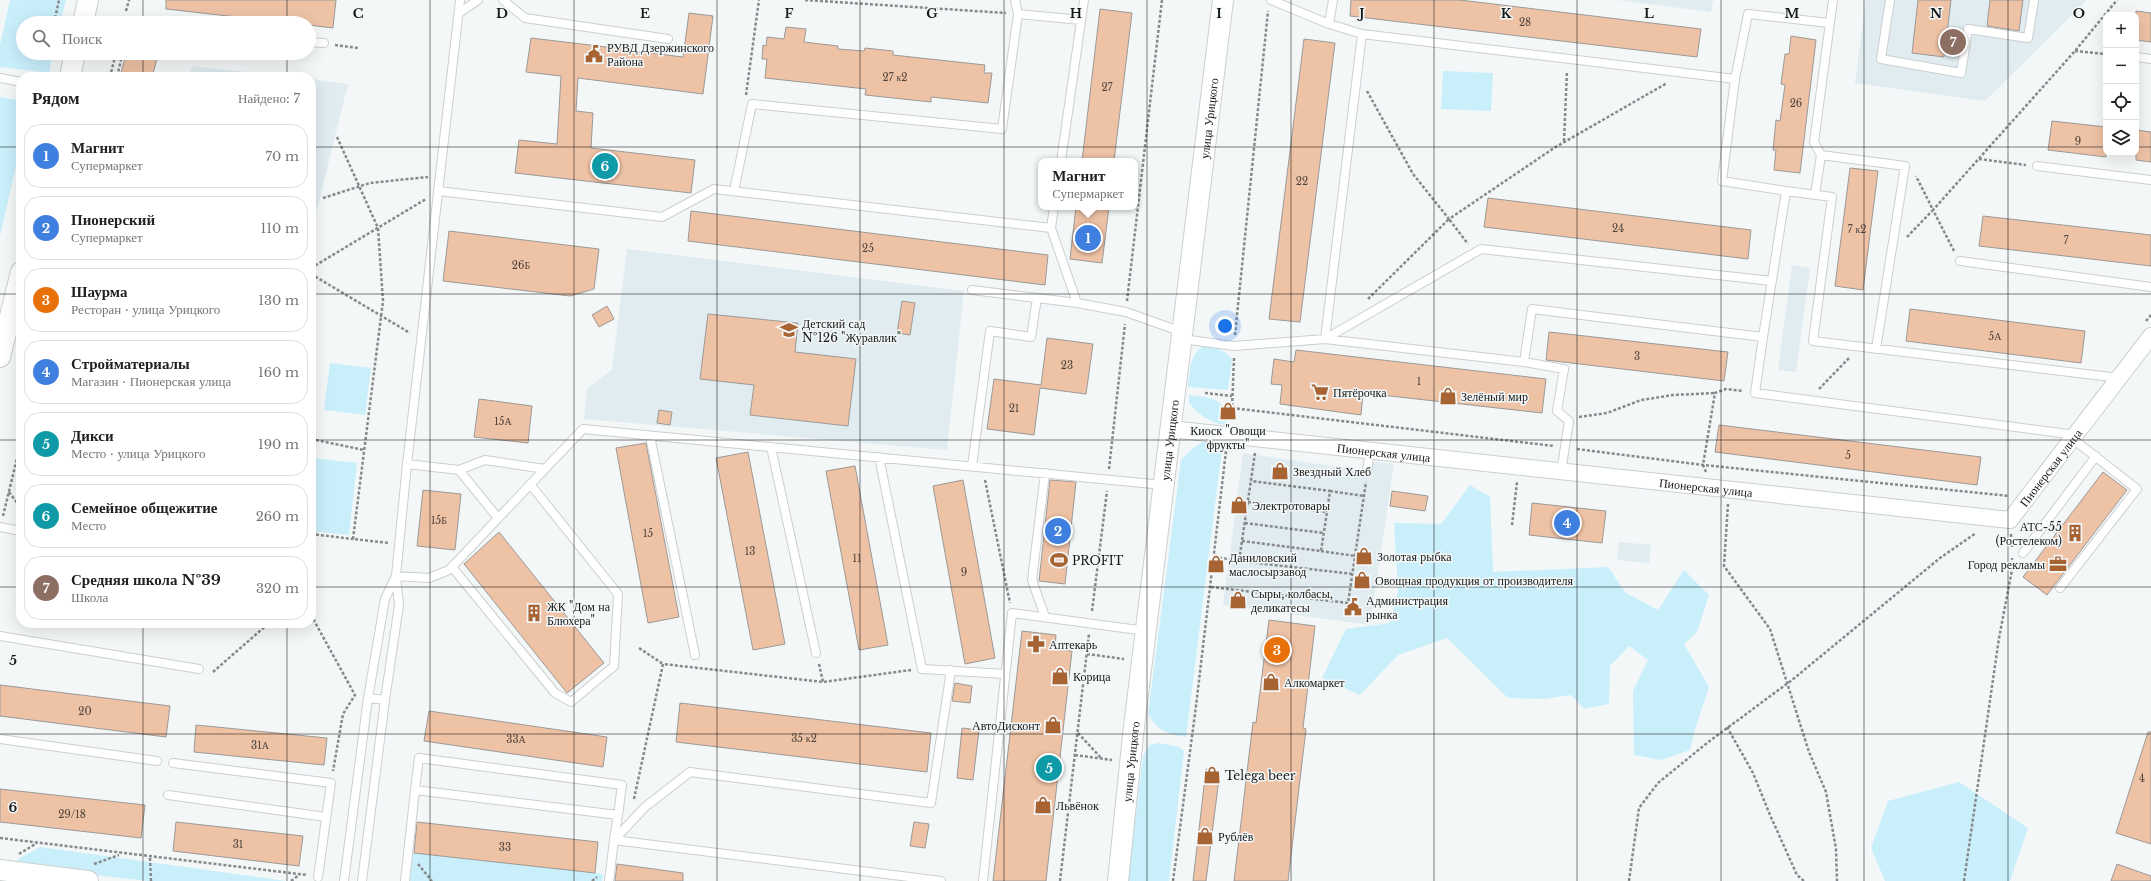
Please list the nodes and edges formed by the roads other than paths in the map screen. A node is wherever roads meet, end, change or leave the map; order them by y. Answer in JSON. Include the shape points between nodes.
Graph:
{"nodes":[{"id":1,"x":88,"y":0,"type":"edge"},
{"id":2,"x":460,"y":0,"type":"edge"},
{"id":3,"x":478,"y":0,"type":"edge"},
{"id":4,"x":503,"y":0,"type":"edge"},
{"id":5,"x":1015,"y":0,"type":"edge"},
{"id":6,"x":1084,"y":0,"type":"edge"},
{"id":7,"x":1223,"y":0,"type":"edge"},
{"id":8,"x":1333,"y":0,"type":"edge"},
{"id":9,"x":1833,"y":0,"type":"edge"},
{"id":10,"x":1890,"y":0,"type":"edge"},
{"id":11,"x":2034,"y":0,"type":"edge"},
{"id":12,"x":1270,"y":4,"type":"edge"},
{"id":13,"x":459,"y":12,"type":"junction"},
{"id":14,"x":1018,"y":14,"type":"junction"},
{"id":15,"x":84,"y":16,"type":"edge"},
{"id":16,"x":1081,"y":20,"type":"junction"},
{"id":17,"x":1829,"y":23,"type":"junction"},
{"id":18,"x":1329,"y":24,"type":"junction"},
{"id":19,"x":1362,"y":34,"type":"junction"},
{"id":20,"x":668,"y":39,"type":"dead end"},
{"id":21,"x":316,"y":42,"type":"edge"},
{"id":22,"x":324,"y":43,"type":"road end"},
{"id":23,"x":2139,"y":57,"type":"edge"},
{"id":24,"x":2151,"y":59,"type":"edge"},
{"id":25,"x":74,"y":60,"type":"edge"},
{"id":26,"x":71,"y":72,"type":"edge"},
{"id":27,"x":0,"y":78,"type":"edge"},
{"id":28,"x":1735,"y":80,"type":"junction"},
{"id":29,"x":16,"y":81,"type":"edge"},
{"id":30,"x":1821,"y":155,"type":"junction"},
{"id":31,"x":1061,"y":158,"type":"edge"},
{"id":32,"x":2037,"y":166,"type":"road end"},
{"id":33,"x":2151,"y":180,"type":"edge"},
{"id":34,"x":438,"y":191,"type":"junction"},
{"id":35,"x":734,"y":191,"type":"junction"},
{"id":36,"x":1786,"y":191,"type":"junction"},
{"id":37,"x":1815,"y":195,"type":"junction"},
{"id":38,"x":1054,"y":210,"type":"edge"},
{"id":39,"x":1051,"y":228,"type":"junction"},
{"id":40,"x":1960,"y":261,"type":"road end"},
{"id":41,"x":1772,"y":281,"type":"junction"},
{"id":42,"x":2151,"y":288,"type":"edge"},
{"id":43,"x":972,"y":290,"type":"dead end"},
{"id":44,"x":16,"y":296,"type":"edge"},
{"id":45,"x":1036,"y":298,"type":"junction"},
{"id":46,"x":1077,"y":303,"type":"junction"},
{"id":47,"x":1182,"y":336,"type":"junction"},
{"id":48,"x":2151,"y":336,"type":"edge"},
{"id":49,"x":1763,"y":337,"type":"junction"},
{"id":50,"x":1325,"y":339,"type":"junction"},
{"id":51,"x":1876,"y":349,"type":"junction"},
{"id":52,"x":0,"y":357,"type":"edge"},
{"id":53,"x":1524,"y":362,"type":"junction"},
{"id":54,"x":2119,"y":378,"type":"junction"},
{"id":55,"x":1171,"y":429,"type":"junction"},
{"id":56,"x":650,"y":436,"type":"junction"},
{"id":57,"x":2075,"y":437,"type":"junction"},
{"id":58,"x":771,"y":446,"type":"junction"},
{"id":59,"x":1370,"y":451,"type":"junction"},
{"id":60,"x":2096,"y":456,"type":"junction"},
{"id":61,"x":879,"y":457,"type":"junction"},
{"id":62,"x":407,"y":464,"type":"junction"},
{"id":63,"x":972,"y":466,"type":"junction"},
{"id":64,"x":545,"y":469,"type":"junction"},
{"id":65,"x":459,"y":470,"type":"junction"},
{"id":66,"x":1367,"y":471,"type":"road end"},
{"id":67,"x":1561,"y":472,"type":"junction"},
{"id":68,"x":1045,"y":473,"type":"junction"},
{"id":69,"x":530,"y":484,"type":"junction"},
{"id":70,"x":1164,"y":485,"type":"junction"},
{"id":71,"x":498,"y":518,"type":"junction"},
{"id":72,"x":1,"y":523,"type":"edge"},
{"id":73,"x":16,"y":529,"type":"edge"},
{"id":74,"x":2022,"y":553,"type":"dead end"},
{"id":75,"x":452,"y":567,"type":"junction"},
{"id":76,"x":396,"y":576,"type":"junction"},
{"id":77,"x":2060,"y":588,"type":"dead end"},
{"id":78,"x":1045,"y":617,"type":"junction"},
{"id":79,"x":1146,"y":631,"type":"junction"},
{"id":80,"x":0,"y":636,"type":"edge"},
{"id":81,"x":816,"y":653,"type":"road end"},
{"id":82,"x":695,"y":655,"type":"dead end"},
{"id":83,"x":198,"y":669,"type":"dead end"},
{"id":84,"x":952,"y":670,"type":"junction"},
{"id":85,"x":1005,"y":674,"type":"junction"},
{"id":86,"x":368,"y":698,"type":"junction"},
{"id":87,"x":385,"y":700,"type":"junction"},
{"id":88,"x":0,"y":739,"type":"edge"},
{"id":89,"x":157,"y":761,"type":"dead end"},
{"id":90,"x":173,"y":763,"type":"dead end"},
{"id":91,"x":415,"y":790,"type":"junction"},
{"id":92,"x":168,"y":795,"type":"dead end"},
{"id":93,"x":618,"y":815,"type":"junction"},
{"id":94,"x":326,"y":817,"type":"junction"},
{"id":95,"x":614,"y":840,"type":"junction"},
{"id":96,"x":0,"y":870,"type":"edge"},
{"id":97,"x":318,"y":877,"type":"road end"},
{"id":98,"x":88,"y":881,"type":"edge"},
{"id":99,"x":344,"y":881,"type":"edge"},
{"id":100,"x":362,"y":881,"type":"edge"},
{"id":101,"x":405,"y":881,"type":"edge"},
{"id":102,"x":609,"y":881,"type":"edge"},
{"id":103,"x":942,"y":881,"type":"edge"},
{"id":104,"x":983,"y":881,"type":"edge"},
{"id":105,"x":1118,"y":881,"type":"edge"}],
"edges":[{"from":1,"to":15,"type":"street"},
{"from":2,"to":13,"type":"lane"},
{"from":3,"to":13,"type":"lane"},
{"from":4,"to":20,"type":"lane","via":[[525,18]]},
{"from":5,"to":14,"type":"lane"},
{"from":6,"to":16,"type":"lane"},
{"from":7,"to":47,"type":"street","name":"улица Урицкого"},
{"from":8,"to":18,"type":"lane"},
{"from":9,"to":17,"type":"lane"},
{"from":10,"to":11,"type":"lane","via":[[1881,59],[1961,73],[1968,29],[2028,38]]},
{"from":12,"to":18,"type":"lane"},
{"from":13,"to":34,"type":"lane"},
{"from":14,"to":16,"type":"lane"},
{"from":14,"to":35,"type":"lane","via":[[1002,130],[752,104]]},
{"from":16,"to":31,"type":"lane"},
{"from":17,"to":28,"type":"lane","via":[[1748,14]]},
{"from":17,"to":30,"type":"lane","via":[[1814,142]]},
{"from":18,"to":19,"type":"lane"},
{"from":19,"to":28,"type":"lane"},
{"from":19,"to":50,"type":"lane"},
{"from":21,"to":22,"type":"lane"},
{"from":23,"to":24,"type":"lane"},
{"from":25,"to":26,"type":"street"},
{"from":27,"to":29,"type":"lane"},
{"from":28,"to":36,"type":"lane","via":[[1722,181]]},
{"from":30,"to":37,"type":"lane"},
{"from":30,"to":51,"type":"lane","via":[[1905,166]]},
{"from":32,"to":33,"type":"lane"},
{"from":34,"to":35,"type":"lane","via":[[662,217],[714,189]]},
{"from":34,"to":62,"type":"lane"},
{"from":35,"to":39,"type":"lane"},
{"from":36,"to":37,"type":"lane"},
{"from":36,"to":41,"type":"lane"},
{"from":37,"to":51,"type":"lane","via":[[1832,197],[1813,341]]},
{"from":38,"to":39,"type":"lane"},
{"from":39,"to":46,"type":"lane"},
{"from":40,"to":42,"type":"lane"},
{"from":41,"to":49,"type":"lane"},
{"from":41,"to":50,"type":"lane","via":[[1481,249]]},
{"from":43,"to":45,"type":"lane"},
{"from":44,"to":52,"type":"street"},
{"from":45,"to":46,"type":"lane"},
{"from":45,"to":63,"type":"lane","via":[[1032,337],[990,331]]},
{"from":46,"to":47,"type":"lane","via":[[1126,312]]},
{"from":47,"to":50,"type":"lane","via":[[1234,346]]},
{"from":47,"to":55,"type":"street","name":"улица Урицкого"},
{"from":48,"to":54,"type":"street","name":"Пионерская улица"},
{"from":49,"to":53,"type":"lane","via":[[1532,309]]},
{"from":49,"to":57,"type":"lane","via":[[1755,393]]},
{"from":50,"to":53,"type":"lane"},
{"from":51,"to":54,"type":"lane"},
{"from":53,"to":67,"type":"lane","via":[[1564,369],[1557,411],[1569,421]]},
{"from":54,"to":57,"type":"street","name":"Пионерская улица"},
{"from":55,"to":59,"type":"street","name":"Пионерская улица"},
{"from":55,"to":70,"type":"street","name":"улица Урицкого"},
{"from":56,"to":58,"type":"lane"},
{"from":56,"to":64,"type":"lane","via":[[583,429]]},
{"from":56,"to":82,"type":"lane"},
{"from":57,"to":60,"type":"lane"},
{"from":57,"to":67,"type":"street","name":"Пионерская улица","via":[[2003,519]]},
{"from":58,"to":61,"type":"lane"},
{"from":58,"to":81,"type":"lane"},
{"from":59,"to":66,"type":"lane"},
{"from":59,"to":67,"type":"street","name":"Пионерская улица"},
{"from":60,"to":74,"type":"lane"},
{"from":60,"to":77,"type":"lane","via":[[2137,489]]},
{"from":61,"to":63,"type":"lane"},
{"from":61,"to":84,"type":"lane","via":[[922,668]]},
{"from":62,"to":65,"type":"lane"},
{"from":62,"to":76,"type":"lane"},
{"from":63,"to":68,"type":"lane"},
{"from":64,"to":65,"type":"lane","via":[[485,460]]},
{"from":64,"to":69,"type":"lane"},
{"from":65,"to":71,"type":"lane"},
{"from":68,"to":70,"type":"lane"},
{"from":68,"to":78,"type":"lane","via":[[1032,580]]},
{"from":69,"to":71,"type":"lane"},
{"from":69,"to":75,"type":"lane","via":[[618,594],[614,666],[570,702],[555,694]]},
{"from":70,"to":79,"type":"street","name":"улица Урицкого"},
{"from":71,"to":75,"type":"lane"},
{"from":72,"to":73,"type":"lane"},
{"from":75,"to":76,"type":"lane","via":[[429,578]]},
{"from":76,"to":86,"type":"lane","via":[[385,599]]},
{"from":76,"to":87,"type":"lane","via":[[399,604]]},
{"from":78,"to":79,"type":"lane"},
{"from":78,"to":85,"type":"lane","via":[[1012,613]]},
{"from":79,"to":105,"type":"street","name":"улица Урицкого"},
{"from":80,"to":83,"type":"lane"},
{"from":84,"to":85,"type":"lane"},
{"from":84,"to":95,"type":"lane","via":[[931,803],[690,772],[645,807]]},
{"from":85,"to":104,"type":"lane"},
{"from":86,"to":87,"type":"lane"},
{"from":86,"to":99,"type":"lane"},
{"from":87,"to":100,"type":"lane"},
{"from":88,"to":89,"type":"lane"},
{"from":90,"to":94,"type":"lane","via":[[331,784]]},
{"from":91,"to":93,"type":"lane"},
{"from":91,"to":93,"type":"lane","via":[[419,758],[622,785]]},
{"from":91,"to":101,"type":"lane"},
{"from":92,"to":94,"type":"lane"},
{"from":93,"to":95,"type":"lane"},
{"from":94,"to":97,"type":"lane"},
{"from":95,"to":102,"type":"lane"},
{"from":95,"to":103,"type":"lane"},
{"from":96,"to":98,"type":"street"}]}
